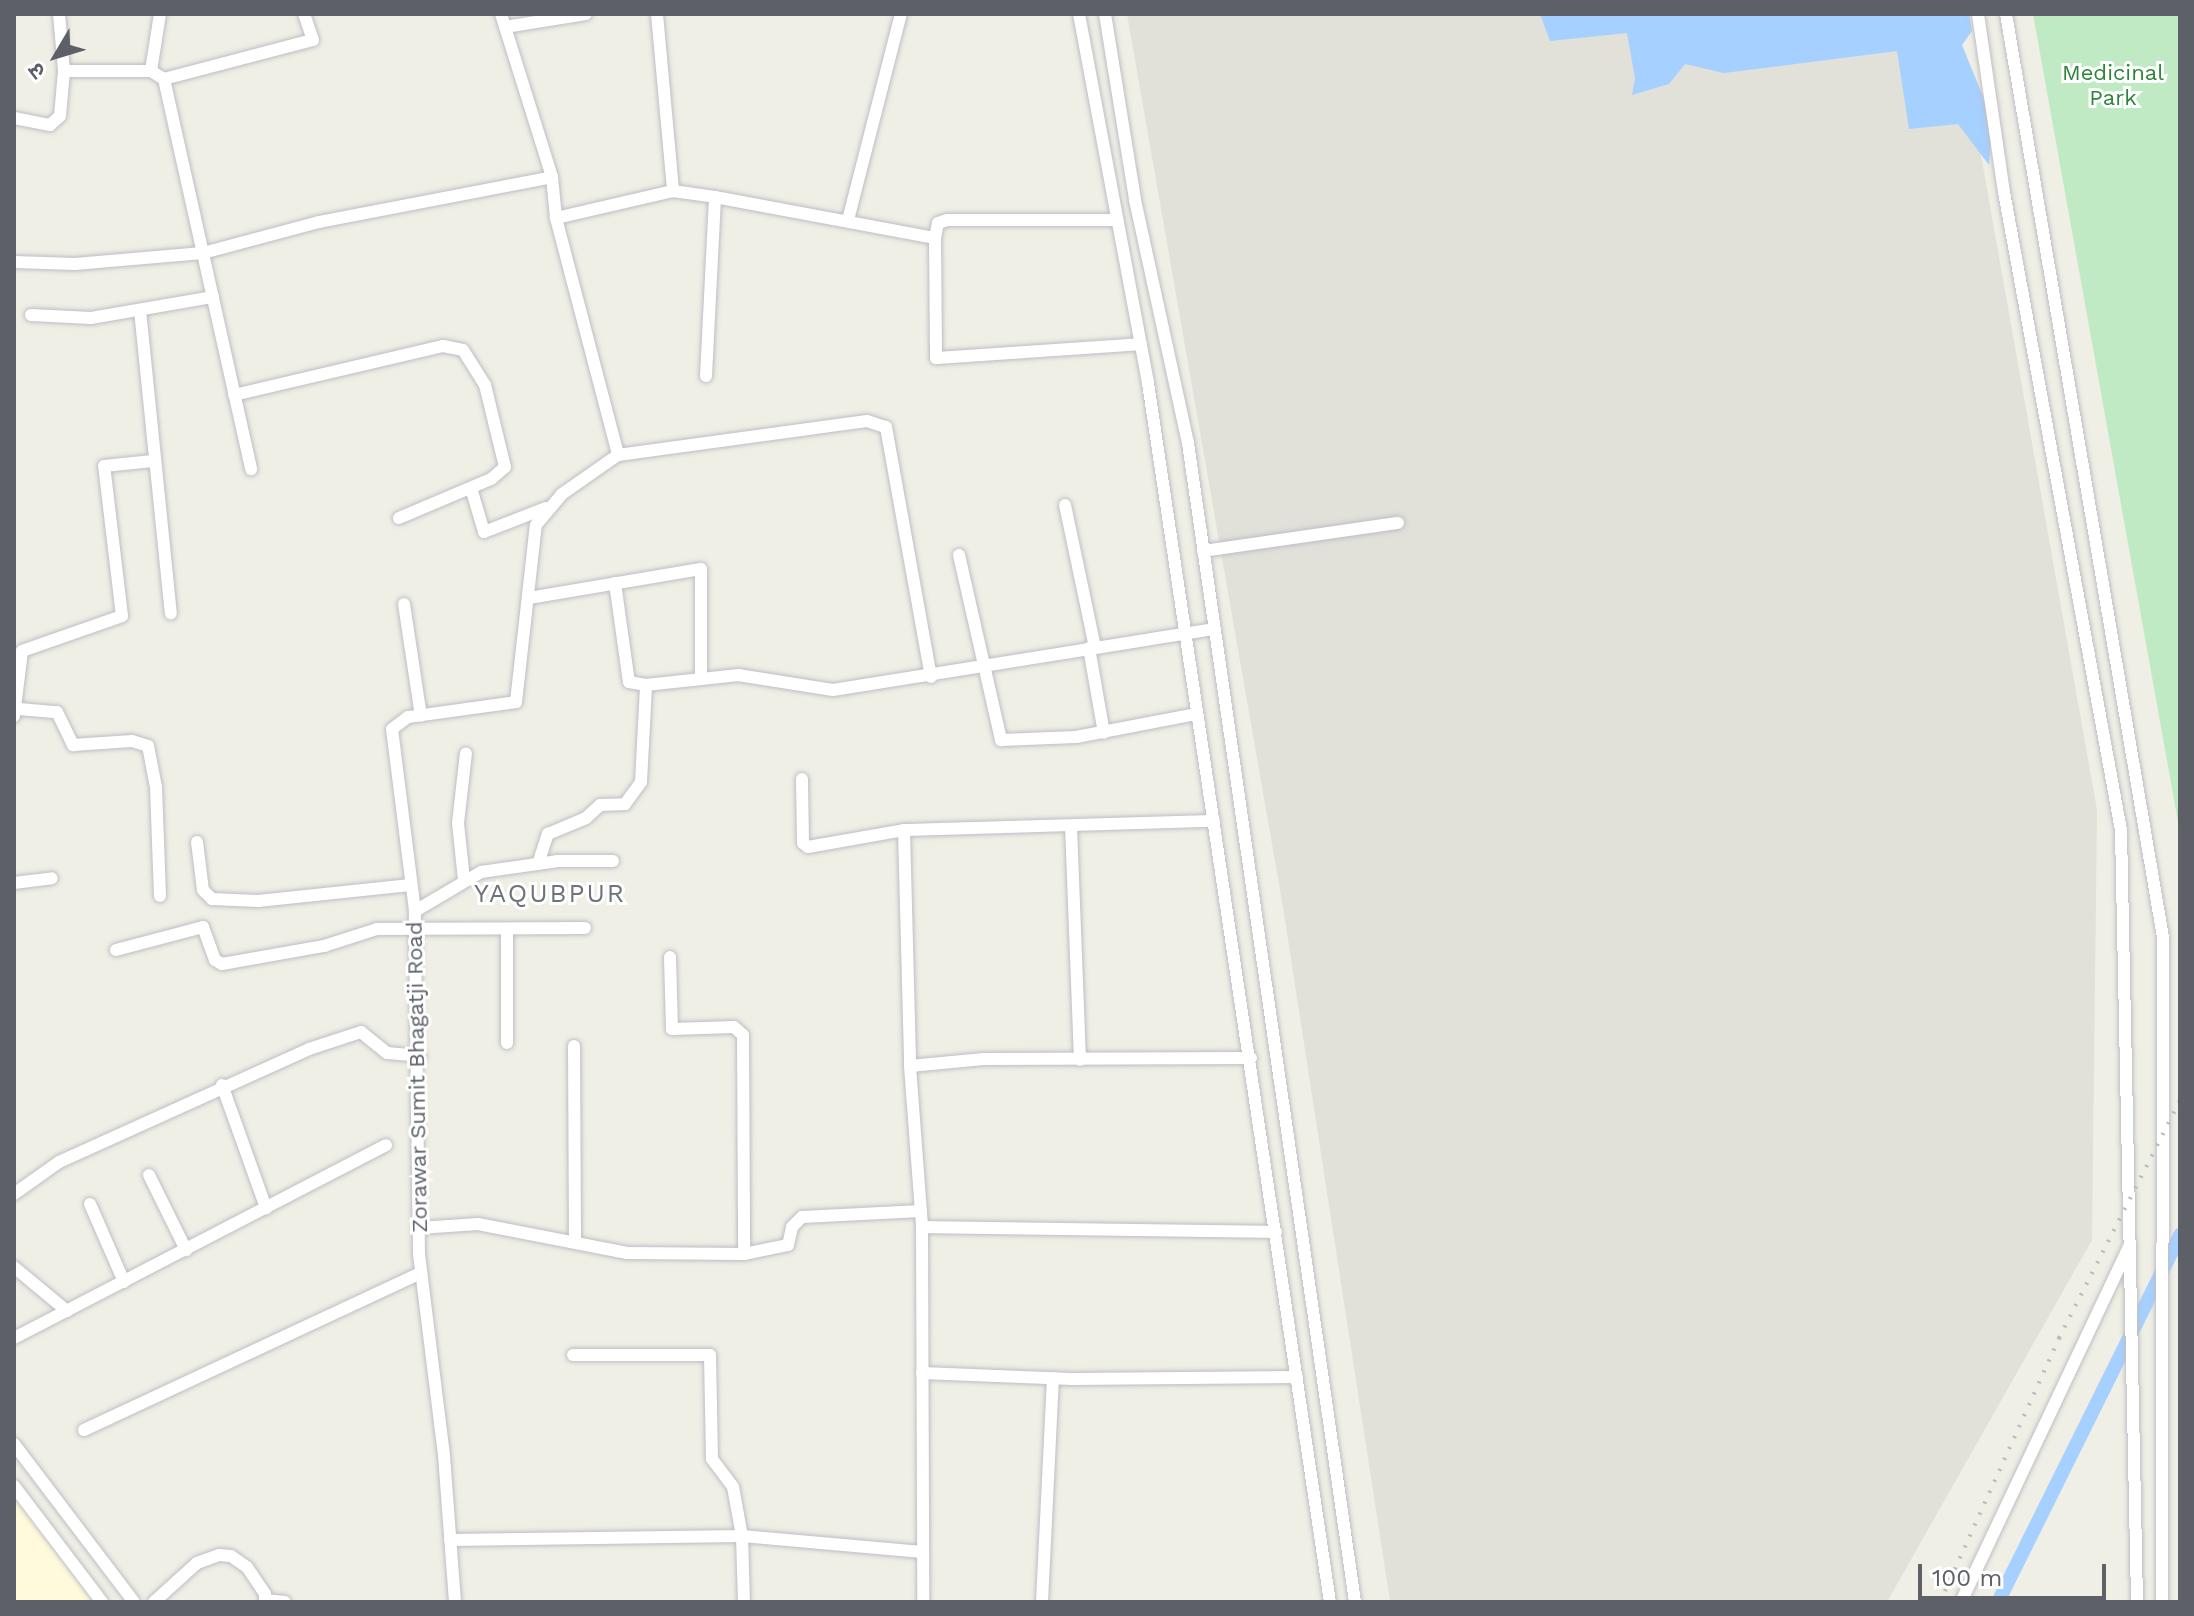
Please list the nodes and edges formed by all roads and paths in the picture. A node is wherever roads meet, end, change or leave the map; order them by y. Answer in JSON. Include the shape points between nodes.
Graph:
{"nodes":[{"id":1,"x":59,"y":14,"type":"edge"},
{"id":2,"x":160,"y":14,"type":"edge"},
{"id":3,"x":304,"y":14,"type":"edge"},
{"id":4,"x":501,"y":14,"type":"edge"},
{"id":5,"x":586,"y":14,"type":"edge"},
{"id":6,"x":657,"y":14,"type":"edge"},
{"id":7,"x":901,"y":14,"type":"edge"},
{"id":8,"x":1079,"y":14,"type":"edge"},
{"id":9,"x":1105,"y":14,"type":"edge"},
{"id":10,"x":1978,"y":14,"type":"edge"},
{"id":11,"x":2006,"y":14,"type":"edge"},
{"id":12,"x":505,"y":27,"type":"junction"},
{"id":13,"x":64,"y":71,"type":"junction"},
{"id":14,"x":151,"y":71,"type":"junction"},
{"id":15,"x":164,"y":79,"type":"junction"},
{"id":16,"x":14,"y":118,"type":"edge"},
{"id":17,"x":552,"y":177,"type":"junction"},
{"id":18,"x":673,"y":191,"type":"junction"},
{"id":19,"x":715,"y":197,"type":"junction"},
{"id":20,"x":1135,"y":200,"type":"junction"},
{"id":21,"x":1112,"y":203,"type":"junction"},
{"id":22,"x":556,"y":218,"type":"junction"},
{"id":23,"x":848,"y":220,"type":"junction"},
{"id":24,"x":1114,"y":220,"type":"junction"},
{"id":25,"x":935,"y":238,"type":"junction"},
{"id":26,"x":203,"y":253,"type":"junction"},
{"id":27,"x":14,"y":262,"type":"edge"},
{"id":28,"x":213,"y":297,"type":"junction"},
{"id":29,"x":140,"y":310,"type":"junction"},
{"id":30,"x":31,"y":315,"type":"dead end"},
{"id":31,"x":1141,"y":344,"type":"junction"},
{"id":32,"x":706,"y":376,"type":"dead end"},
{"id":33,"x":234,"y":395,"type":"junction"},
{"id":34,"x":618,"y":455,"type":"junction"},
{"id":35,"x":153,"y":461,"type":"junction"},
{"id":36,"x":251,"y":469,"type":"dead end"},
{"id":37,"x":471,"y":488,"type":"junction"},
{"id":38,"x":1065,"y":505,"type":"dead end"},
{"id":39,"x":550,"y":507,"type":"junction"},
{"id":40,"x":399,"y":518,"type":"dead end"},
{"id":41,"x":1398,"y":523,"type":"dead end"},
{"id":42,"x":1203,"y":551,"type":"junction"},
{"id":43,"x":959,"y":555,"type":"dead end"},
{"id":44,"x":615,"y":583,"type":"junction"},
{"id":45,"x":529,"y":598,"type":"junction"},
{"id":46,"x":404,"y":604,"type":"dead end"},
{"id":47,"x":171,"y":613,"type":"dead end"},
{"id":48,"x":1213,"y":629,"type":"junction"},
{"id":49,"x":1184,"y":633,"type":"junction"},
{"id":50,"x":1092,"y":647,"type":"junction"},
{"id":51,"x":984,"y":667,"type":"junction"},
{"id":52,"x":931,"y":677,"type":"junction"},
{"id":53,"x":701,"y":678,"type":"junction"},
{"id":54,"x":646,"y":685,"type":"junction"},
{"id":55,"x":16,"y":712,"type":"edge"},
{"id":56,"x":1197,"y":714,"type":"junction"},
{"id":57,"x":421,"y":716,"type":"junction"},
{"id":58,"x":1104,"y":733,"type":"junction"},
{"id":59,"x":466,"y":753,"type":"dead end"},
{"id":60,"x":802,"y":779,"type":"dead end"},
{"id":61,"x":1214,"y":821,"type":"junction"},
{"id":62,"x":1071,"y":826,"type":"junction"},
{"id":63,"x":904,"y":830,"type":"junction"},
{"id":64,"x":197,"y":842,"type":"dead end"},
{"id":65,"x":613,"y":861,"type":"dead end"},
{"id":66,"x":538,"y":864,"type":"junction"},
{"id":67,"x":52,"y":878,"type":"dead end"},
{"id":68,"x":464,"y":880,"type":"junction"},
{"id":69,"x":14,"y":883,"type":"edge"},
{"id":70,"x":410,"y":885,"type":"junction"},
{"id":71,"x":160,"y":896,"type":"dead end"},
{"id":72,"x":415,"y":911,"type":"junction"},
{"id":73,"x":415,"y":927,"type":"junction"},
{"id":74,"x":585,"y":928,"type":"dead end"},
{"id":75,"x":507,"y":930,"type":"junction"},
{"id":76,"x":116,"y":950,"type":"dead end"},
{"id":77,"x":670,"y":957,"type":"dead end"},
{"id":78,"x":507,"y":1043,"type":"dead end"},
{"id":79,"x":574,"y":1046,"type":"dead end"},
{"id":80,"x":420,"y":1056,"type":"junction"},
{"id":81,"x":1251,"y":1058,"type":"junction"},
{"id":82,"x":1080,"y":1060,"type":"junction"},
{"id":83,"x":910,"y":1066,"type":"junction"},
{"id":84,"x":222,"y":1085,"type":"junction"},
{"id":85,"x":386,"y":1145,"type":"dead end"},
{"id":86,"x":149,"y":1175,"type":"dead end"},
{"id":87,"x":14,"y":1194,"type":"edge"},
{"id":88,"x":90,"y":1204,"type":"dead end"},
{"id":89,"x":266,"y":1208,"type":"junction"},
{"id":90,"x":921,"y":1211,"type":"junction"},
{"id":91,"x":922,"y":1227,"type":"junction"},
{"id":92,"x":419,"y":1228,"type":"junction"},
{"id":93,"x":1276,"y":1232,"type":"junction"},
{"id":94,"x":575,"y":1242,"type":"junction"},
{"id":95,"x":186,"y":1250,"type":"junction"},
{"id":96,"x":2131,"y":1251,"type":"junction"},
{"id":97,"x":744,"y":1254,"type":"junction"},
{"id":98,"x":14,"y":1267,"type":"edge"},
{"id":99,"x":421,"y":1273,"type":"junction"},
{"id":100,"x":124,"y":1282,"type":"junction"},
{"id":101,"x":67,"y":1311,"type":"junction"},
{"id":102,"x":14,"y":1338,"type":"edge"},
{"id":103,"x":573,"y":1355,"type":"dead end"},
{"id":104,"x":922,"y":1373,"type":"junction"},
{"id":105,"x":1297,"y":1377,"type":"junction"},
{"id":106,"x":1053,"y":1378,"type":"junction"},
{"id":107,"x":84,"y":1430,"type":"dead end"},
{"id":108,"x":14,"y":1444,"type":"edge"},
{"id":109,"x":14,"y":1486,"type":"edge"},
{"id":110,"x":742,"y":1536,"type":"junction"},
{"id":111,"x":450,"y":1540,"type":"junction"},
{"id":112,"x":922,"y":1552,"type":"junction"},
{"id":113,"x":265,"y":1601,"type":"edge"},
{"id":114,"x":2137,"y":1601,"type":"edge"},
{"id":115,"x":2162,"y":1601,"type":"edge"},
{"id":116,"x":102,"y":1602,"type":"edge"},
{"id":117,"x":134,"y":1602,"type":"edge"},
{"id":118,"x":154,"y":1602,"type":"edge"},
{"id":119,"x":285,"y":1602,"type":"edge"},
{"id":120,"x":455,"y":1602,"type":"edge"},
{"id":121,"x":744,"y":1602,"type":"edge"},
{"id":122,"x":923,"y":1602,"type":"edge"},
{"id":123,"x":1042,"y":1602,"type":"edge"},
{"id":124,"x":1330,"y":1602,"type":"edge"},
{"id":125,"x":1355,"y":1602,"type":"edge"},
{"id":126,"x":1961,"y":1602,"type":"edge"}],
"edges":[{"from":1,"to":13,"type":"street"},
{"from":2,"to":14,"type":"street"},
{"from":3,"to":15,"type":"street","via":[[313,40]]},
{"from":4,"to":12,"type":"street"},
{"from":5,"to":12,"type":"street"},
{"from":6,"to":18,"type":"street"},
{"from":7,"to":23,"type":"street"},
{"from":8,"to":21,"type":"street"},
{"from":9,"to":20,"type":"street"},
{"from":10,"to":96,"type":"street","via":[[2004,192],[2121,830]]},
{"from":11,"to":115,"type":"street","via":[[2163,937]]},
{"from":12,"to":17,"type":"street"},
{"from":13,"to":14,"type":"street"},
{"from":13,"to":16,"type":"street","via":[[57,121]]},
{"from":14,"to":15,"type":"street"},
{"from":15,"to":26,"type":"street"},
{"from":17,"to":22,"type":"street"},
{"from":17,"to":26,"type":"street","via":[[319,222]]},
{"from":18,"to":19,"type":"street"},
{"from":18,"to":22,"type":"street"},
{"from":19,"to":23,"type":"street"},
{"from":19,"to":32,"type":"street"},
{"from":20,"to":21,"type":"street"},
{"from":20,"to":42,"type":"street","via":[[1188,443]]},
{"from":21,"to":24,"type":"street"},
{"from":22,"to":34,"type":"street"},
{"from":23,"to":25,"type":"street"},
{"from":24,"to":25,"type":"street","via":[[947,220],[938,223]]},
{"from":24,"to":31,"type":"street"},
{"from":25,"to":31,"type":"street","via":[[936,358]]},
{"from":26,"to":27,"type":"street","via":[[75,264]]},
{"from":26,"to":28,"type":"street"},
{"from":28,"to":29,"type":"street"},
{"from":28,"to":33,"type":"street"},
{"from":29,"to":30,"type":"street","via":[[91,318]]},
{"from":29,"to":35,"type":"street"},
{"from":31,"to":49,"type":"street"},
{"from":33,"to":36,"type":"street"},
{"from":33,"to":37,"type":"street","via":[[443,346],[463,350],[485,385],[505,467]]},
{"from":34,"to":39,"type":"street","name":"Zorawar Sumit Bhagatji Road"},
{"from":34,"to":52,"type":"street","via":[[883,422]]},
{"from":35,"to":47,"type":"street"},
{"from":35,"to":55,"type":"street","via":[[104,466],[122,616],[22,651]]},
{"from":37,"to":39,"type":"street","via":[[484,532]]},
{"from":37,"to":40,"type":"street"},
{"from":38,"to":50,"type":"street"},
{"from":39,"to":45,"type":"street","name":"Zorawar Sumit Bhagatji Road","via":[[536,525]]},
{"from":41,"to":42,"type":"street"},
{"from":42,"to":48,"type":"street"},
{"from":43,"to":51,"type":"street"},
{"from":44,"to":45,"type":"street"},
{"from":44,"to":53,"type":"street","via":[[701,569]]},
{"from":44,"to":54,"type":"street","via":[[629,682]]},
{"from":45,"to":57,"type":"street","name":"Zorawar Sumit Bhagatji Road","via":[[516,702]]},
{"from":46,"to":57,"type":"street"},
{"from":48,"to":49,"type":"street"},
{"from":48,"to":125,"type":"street","via":[[1267,965]]},
{"from":49,"to":50,"type":"street"},
{"from":49,"to":56,"type":"street"},
{"from":50,"to":51,"type":"street"},
{"from":50,"to":58,"type":"street"},
{"from":51,"to":52,"type":"street"},
{"from":51,"to":58,"type":"street","via":[[1001,740]]},
{"from":52,"to":53,"type":"street","via":[[833,690],[738,675]]},
{"from":53,"to":54,"type":"street"},
{"from":54,"to":66,"type":"street","via":[[641,782],[625,804],[600,805],[586,818],[548,834]]},
{"from":55,"to":71,"type":"street","via":[[57,712],[73,745],[132,741],[148,746],[156,787]]},
{"from":56,"to":58,"type":"street"},
{"from":56,"to":61,"type":"street"},
{"from":57,"to":70,"type":"street","name":"Zorawar Sumit Bhagatji Road","via":[[398,721],[392,729]]},
{"from":59,"to":68,"type":"street","via":[[458,823]]},
{"from":60,"to":63,"type":"street","via":[[805,846]]},
{"from":61,"to":62,"type":"street"},
{"from":61,"to":81,"type":"street"},
{"from":62,"to":63,"type":"street"},
{"from":62,"to":82,"type":"street"},
{"from":63,"to":83,"type":"street"},
{"from":64,"to":70,"type":"street","via":[[203,890],[212,899],[258,901]]},
{"from":65,"to":66,"type":"street"},
{"from":66,"to":68,"type":"street","via":[[481,872]]},
{"from":67,"to":69,"type":"street"},
{"from":68,"to":72,"type":"street"},
{"from":70,"to":72,"type":"street","name":"Zorawar Sumit Bhagatji Road"},
{"from":72,"to":73,"type":"street","name":"Zorawar Sumit Bhagatji Road"},
{"from":73,"to":75,"type":"street"},
{"from":73,"to":76,"type":"street","via":[[377,929],[324,946],[222,964],[215,960],[205,927]]},
{"from":73,"to":80,"type":"street","name":"Zorawar Sumit Bhagatji Road"},
{"from":74,"to":75,"type":"street"},
{"from":75,"to":78,"type":"street"},
{"from":77,"to":97,"type":"street","via":[[672,1029],[734,1027],[743,1035]]},
{"from":79,"to":94,"type":"street"},
{"from":80,"to":84,"type":"street","via":[[387,1053],[361,1032]]},
{"from":80,"to":92,"type":"street","name":"Zorawar Sumit Bhagatji Road"},
{"from":81,"to":82,"type":"street"},
{"from":81,"to":93,"type":"street"},
{"from":82,"to":83,"type":"street","via":[[984,1059]]},
{"from":83,"to":90,"type":"street"},
{"from":84,"to":87,"type":"street","via":[[59,1162]]},
{"from":84,"to":89,"type":"street"},
{"from":85,"to":89,"type":"street"},
{"from":86,"to":95,"type":"street"},
{"from":88,"to":100,"type":"street"},
{"from":89,"to":95,"type":"street"},
{"from":90,"to":91,"type":"street"},
{"from":90,"to":97,"type":"street","via":[[802,1217],[792,1227],[788,1245]]},
{"from":91,"to":93,"type":"street"},
{"from":91,"to":104,"type":"street"},
{"from":92,"to":94,"type":"street","via":[[478,1224]]},
{"from":92,"to":99,"type":"street","name":"Zorawar Sumit Bhagatji Road"},
{"from":93,"to":105,"type":"street"},
{"from":94,"to":97,"type":"street","via":[[627,1253]]},
{"from":95,"to":100,"type":"street"},
{"from":96,"to":114,"type":"street"},
{"from":96,"to":126,"type":"street"},
{"from":98,"to":101,"type":"street"},
{"from":99,"to":107,"type":"street"},
{"from":99,"to":111,"type":"street","name":"Zorawar Sumit Bhagatji Road"},
{"from":100,"to":101,"type":"street"},
{"from":101,"to":102,"type":"street"},
{"from":103,"to":110,"type":"street","via":[[710,1355],[712,1459],[733,1487]]},
{"from":104,"to":106,"type":"street"},
{"from":104,"to":112,"type":"street"},
{"from":105,"to":106,"type":"street"},
{"from":105,"to":124,"type":"street"},
{"from":106,"to":123,"type":"street"},
{"from":108,"to":117,"type":"street"},
{"from":109,"to":116,"type":"street"},
{"from":110,"to":111,"type":"street"},
{"from":110,"to":112,"type":"street"},
{"from":110,"to":121,"type":"street"},
{"from":111,"to":120,"type":"street","name":"Zorawar Sumit Bhagatji Road"},
{"from":112,"to":122,"type":"street"},
{"from":113,"to":118,"type":"street","via":[[247,1567],[219,1555],[197,1563]]},
{"from":113,"to":119,"type":"street"},
{"from":114,"to":115,"type":"street"}]}
